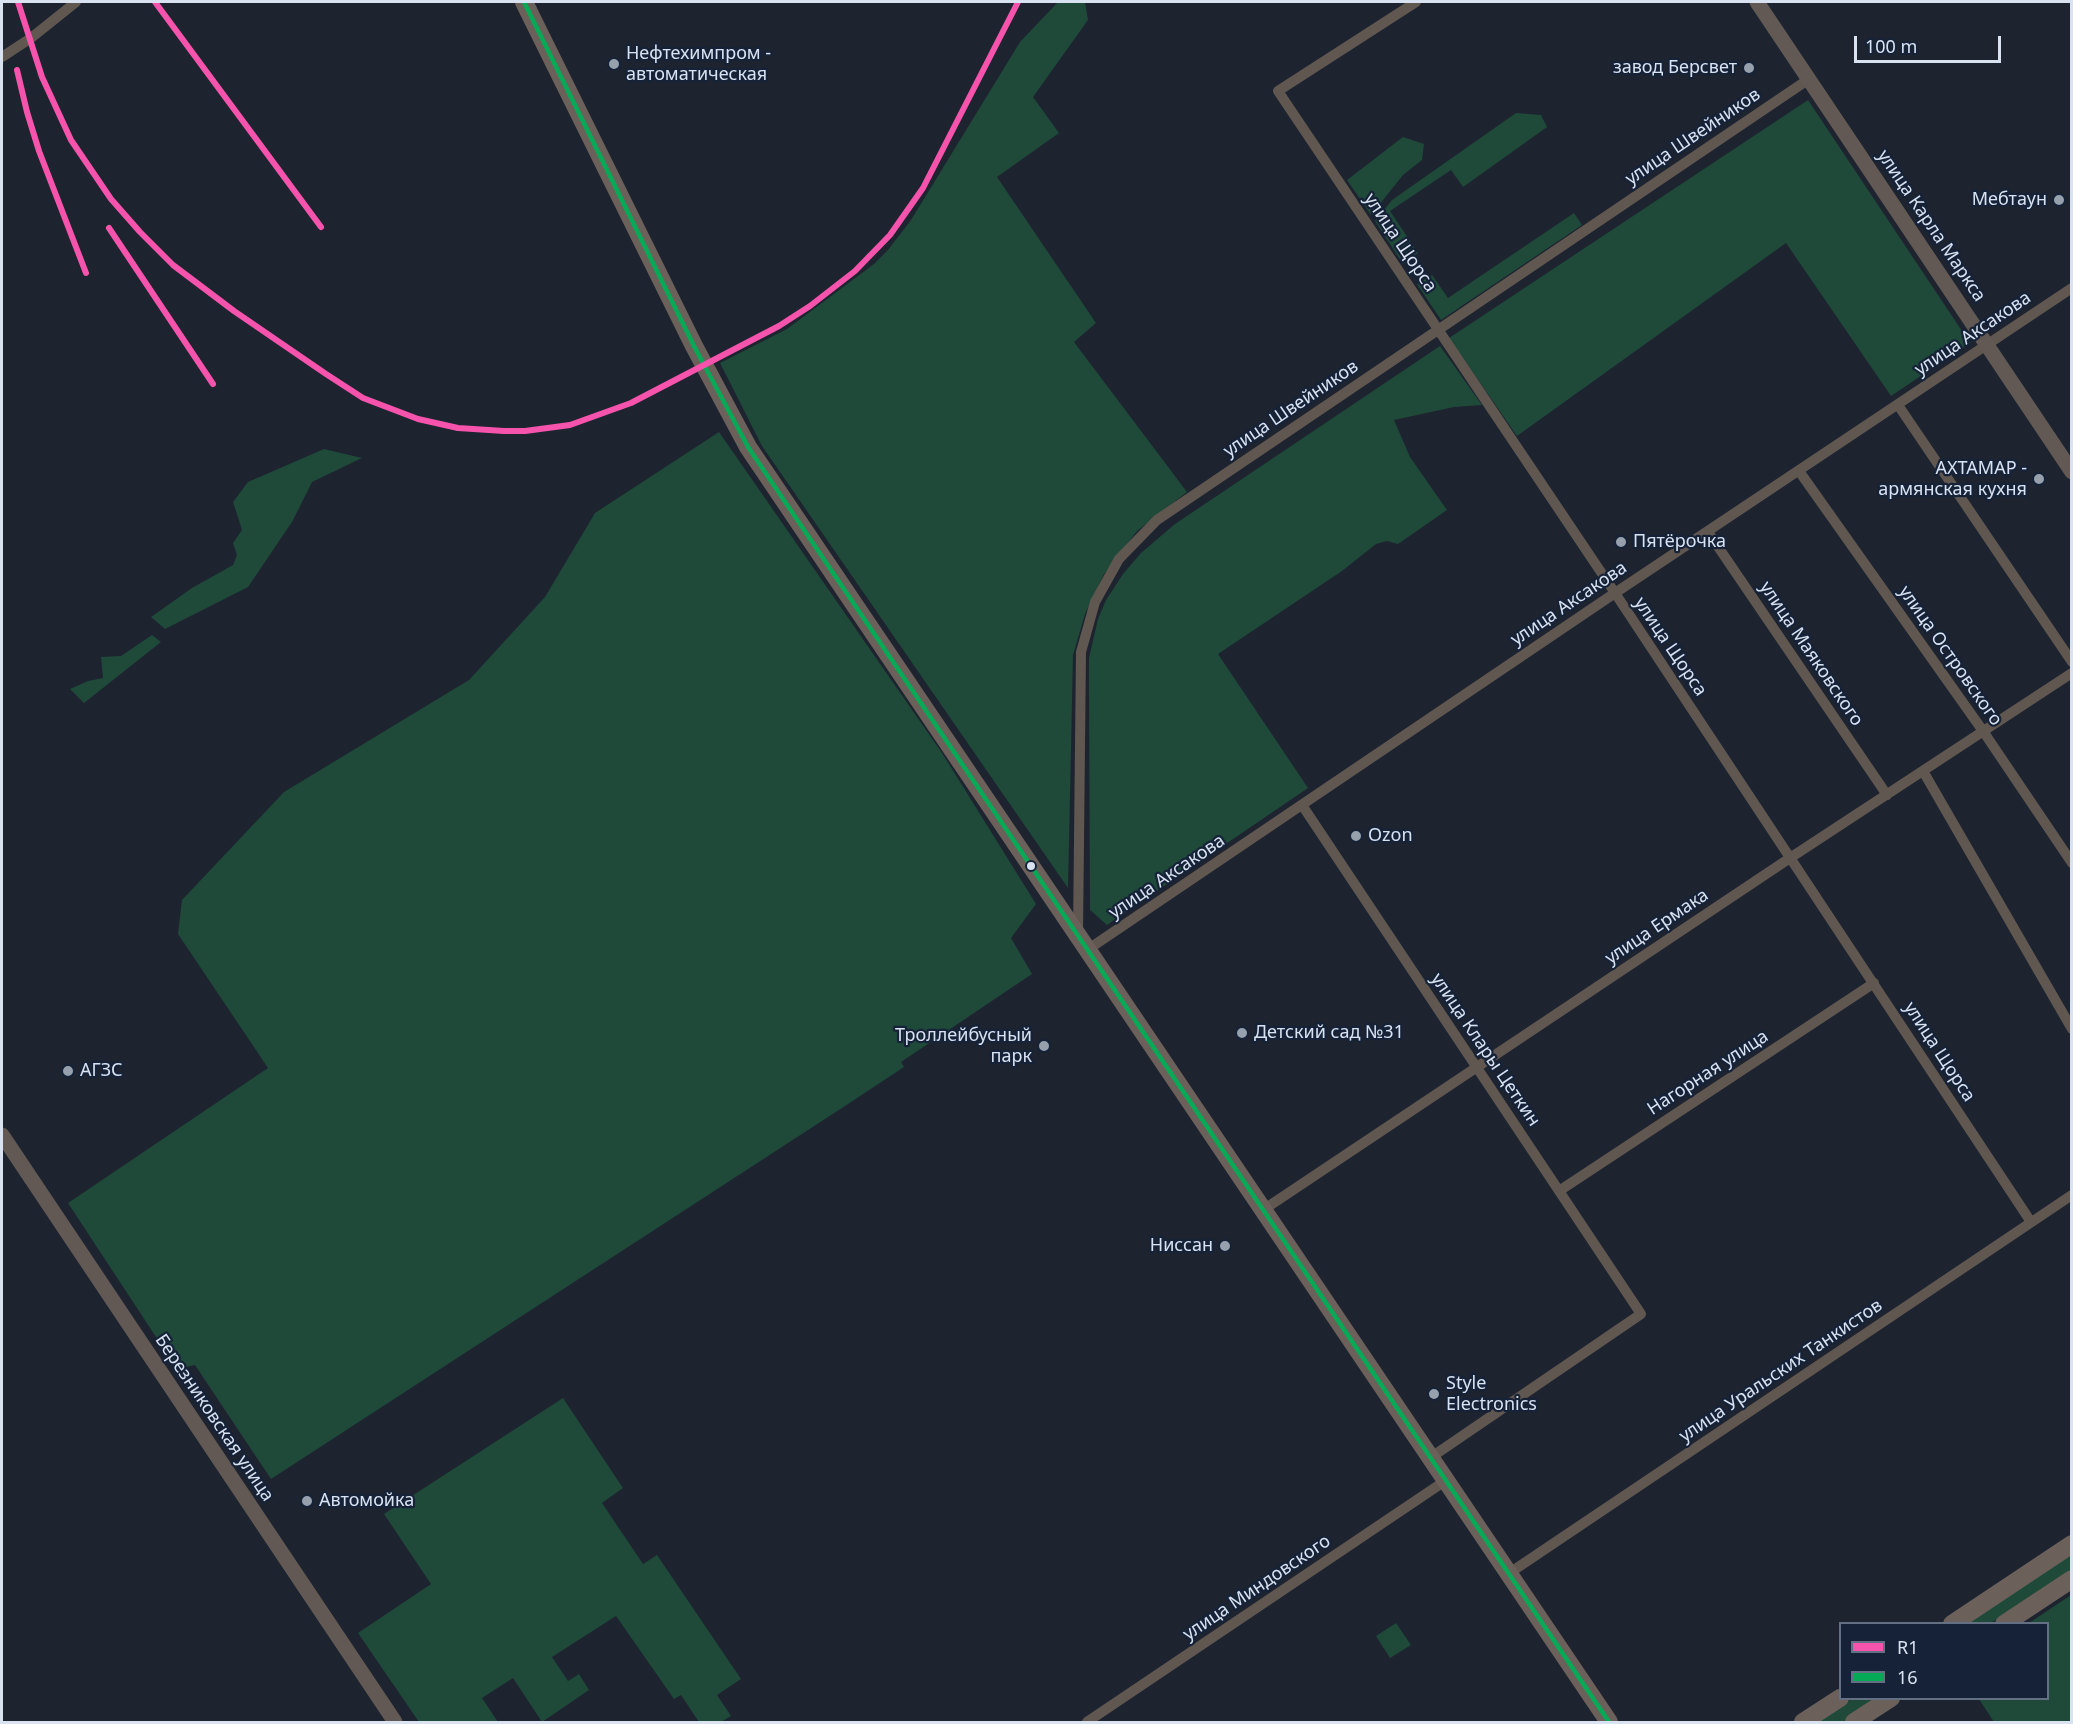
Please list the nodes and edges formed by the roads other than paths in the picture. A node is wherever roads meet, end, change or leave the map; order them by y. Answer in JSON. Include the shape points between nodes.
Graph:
{"nodes":[{"id":1,"x":76,"y":2,"type":"edge"},
{"id":2,"x":524,"y":2,"type":"edge"},
{"id":3,"x":1416,"y":2,"type":"edge"},
{"id":4,"x":1757,"y":2,"type":"edge"},
{"id":5,"x":2,"y":57,"type":"edge"},
{"id":6,"x":1809,"y":79,"type":"junction"},
{"id":7,"x":2072,"y":288,"type":"edge"},
{"id":8,"x":1437,"y":328,"type":"junction"},
{"id":9,"x":1987,"y":345,"type":"junction"},
{"id":10,"x":1898,"y":405,"type":"junction"},
{"id":11,"x":1799,"y":471,"type":"junction"},
{"id":12,"x":2072,"y":472,"type":"edge"},
{"id":13,"x":1708,"y":532,"type":"junction"},
{"id":14,"x":1615,"y":593,"type":"junction"},
{"id":15,"x":2072,"y":662,"type":"edge"},
{"id":16,"x":2072,"y":673,"type":"edge"},
{"id":17,"x":1983,"y":731,"type":"junction"},
{"id":18,"x":1923,"y":771,"type":"junction"},
{"id":19,"x":1887,"y":795,"type":"junction"},
{"id":20,"x":1302,"y":805,"type":"junction"},
{"id":21,"x":1790,"y":858,"type":"junction"},
{"id":22,"x":2072,"y":863,"type":"edge"},
{"id":23,"x":1083,"y":944,"type":"junction"},
{"id":24,"x":1874,"y":983,"type":"junction"},
{"id":25,"x":2072,"y":1029,"type":"edge"},
{"id":26,"x":1477,"y":1067,"type":"junction"},
{"id":27,"x":2,"y":1134,"type":"edge"},
{"id":28,"x":1559,"y":1191,"type":"junction"},
{"id":29,"x":2072,"y":1195,"type":"edge"},
{"id":30,"x":1263,"y":1210,"type":"junction"},
{"id":31,"x":2031,"y":1222,"type":"junction"},
{"id":32,"x":1430,"y":1458,"type":"junction"},
{"id":33,"x":1445,"y":1481,"type":"junction"},
{"id":34,"x":2072,"y":1544,"type":"edge"},
{"id":35,"x":1508,"y":1574,"type":"junction"},
{"id":36,"x":2072,"y":1579,"type":"edge"},
{"id":37,"x":1954,"y":1622,"type":"edge"},
{"id":38,"x":2006,"y":1622,"type":"edge"},
{"id":39,"x":1839,"y":1699,"type":"edge"},
{"id":40,"x":1888,"y":1700,"type":"edge"},
{"id":41,"x":395,"y":1722,"type":"edge"},
{"id":42,"x":1087,"y":1722,"type":"edge"},
{"id":43,"x":1609,"y":1722,"type":"edge"},
{"id":44,"x":1803,"y":1722,"type":"edge"},
{"id":45,"x":1854,"y":1722,"type":"edge"}],
"edges":[{"from":1,"to":5,"type":"street"},
{"from":2,"to":23,"type":"main road","via":[[748,447]]},
{"from":3,"to":8,"type":"street","name":"улица Щорса","via":[[1278,91]]},
{"from":4,"to":6,"type":"street","name":"улица Карла Маркса"},
{"from":6,"to":8,"type":"street","name":"улица Швейников"},
{"from":6,"to":9,"type":"street","name":"улица Карла Маркса"},
{"from":7,"to":9,"type":"street","name":"улица Аксакова"},
{"from":8,"to":14,"type":"street","name":"улица Щорса"},
{"from":8,"to":23,"type":"street","name":"улица Швейников","via":[[1157,520],[1119,559],[1095,602],[1081,652]]},
{"from":9,"to":10,"type":"street","name":"улица Аксакова"},
{"from":9,"to":12,"type":"street","name":"улица Карла Маркса"},
{"from":10,"to":11,"type":"street","name":"улица Аксакова"},
{"from":10,"to":15,"type":"street"},
{"from":11,"to":13,"type":"street","name":"улица Аксакова"},
{"from":11,"to":17,"type":"street","name":"улица Островского"},
{"from":13,"to":14,"type":"street","name":"улица Аксакова"},
{"from":13,"to":19,"type":"street","name":"улица Маяковского"},
{"from":14,"to":20,"type":"street","name":"улица Аксакова"},
{"from":14,"to":21,"type":"street","name":"улица Щорса"},
{"from":16,"to":17,"type":"street","name":"улица Ермака"},
{"from":17,"to":18,"type":"street","name":"улица Ермака"},
{"from":17,"to":22,"type":"street","name":"улица Островского"},
{"from":18,"to":19,"type":"street","name":"улица Ермака"},
{"from":18,"to":25,"type":"street"},
{"from":19,"to":21,"type":"street","name":"улица Ермака"},
{"from":20,"to":23,"type":"street","name":"улица Аксакова"},
{"from":20,"to":26,"type":"street","name":"улица Клары Цеткин"},
{"from":21,"to":24,"type":"street","name":"улица Щорса"},
{"from":21,"to":26,"type":"street","name":"улица Ермака"},
{"from":23,"to":30,"type":"main road"},
{"from":24,"to":28,"type":"street","name":"Нагорная улица"},
{"from":24,"to":31,"type":"street","name":"улица Щорса"},
{"from":26,"to":28,"type":"street","name":"улица Клары Цеткин"},
{"from":26,"to":30,"type":"street","name":"улица Ермака"},
{"from":27,"to":41,"type":"street","name":"Березниковская улица"},
{"from":28,"to":32,"type":"street","name":"улица Клары Цеткин","via":[[1641,1314]]},
{"from":29,"to":31,"type":"street","name":"улица Уральских Танкистов"},
{"from":30,"to":32,"type":"main road"},
{"from":31,"to":35,"type":"street","name":"улица Уральских Танкистов"},
{"from":32,"to":33,"type":"main road"},
{"from":33,"to":35,"type":"main road"},
{"from":33,"to":42,"type":"street","name":"улица Миндовского"},
{"from":34,"to":37,"type":"main road"},
{"from":35,"to":43,"type":"main road"},
{"from":36,"to":38,"type":"main road"},
{"from":39,"to":44,"type":"main road"},
{"from":40,"to":45,"type":"main road"}]}
